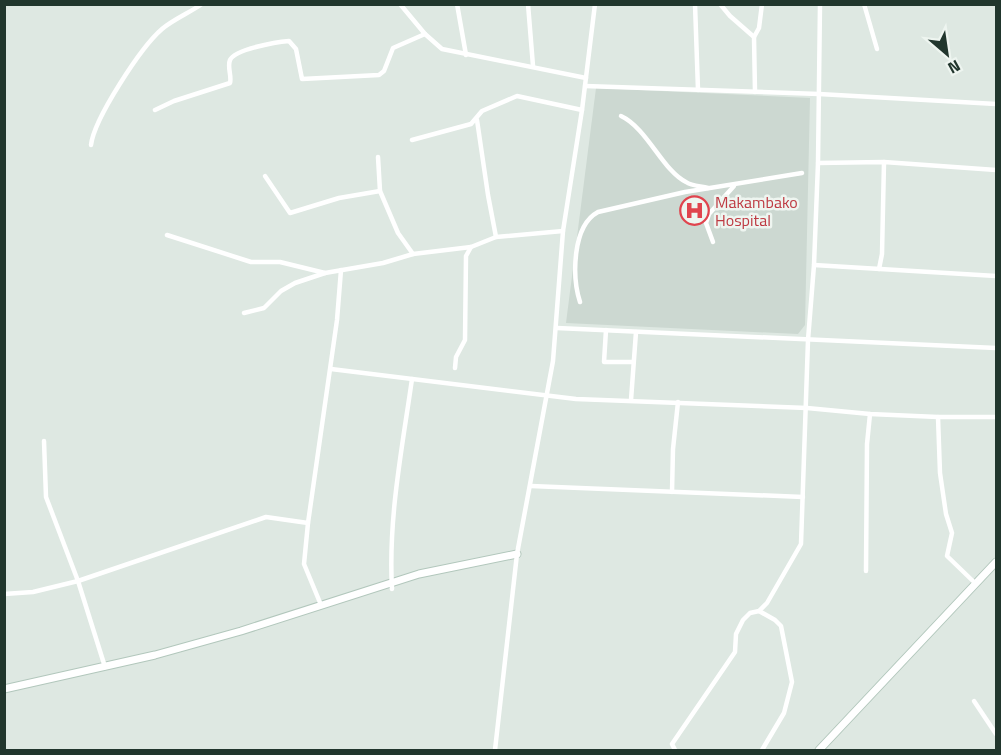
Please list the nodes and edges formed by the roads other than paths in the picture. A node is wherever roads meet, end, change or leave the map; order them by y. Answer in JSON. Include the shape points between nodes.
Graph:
{"nodes":[{"id":1,"x":202,"y":4,"type":"edge"},
{"id":2,"x":400,"y":4,"type":"edge"},
{"id":3,"x":457,"y":4,"type":"edge"},
{"id":4,"x":528,"y":4,"type":"edge"},
{"id":5,"x":595,"y":4,"type":"edge"},
{"id":6,"x":695,"y":4,"type":"edge"},
{"id":7,"x":720,"y":4,"type":"edge"},
{"id":8,"x":762,"y":4,"type":"edge"},
{"id":9,"x":820,"y":4,"type":"edge"},
{"id":10,"x":864,"y":4,"type":"edge"},
{"id":11,"x":425,"y":34,"type":"junction"},
{"id":12,"x":754,"y":37,"type":"junction"},
{"id":13,"x":877,"y":50,"type":"dead end"},
{"id":14,"x":466,"y":55,"type":"junction"},
{"id":15,"x":533,"y":66,"type":"junction"},
{"id":16,"x":586,"y":78,"type":"junction"},
{"id":17,"x":585,"y":86,"type":"junction"},
{"id":18,"x":698,"y":90,"type":"junction"},
{"id":19,"x":755,"y":92,"type":"junction"},
{"id":20,"x":819,"y":94,"type":"junction"},
{"id":21,"x":996,"y":104,"type":"edge"},
{"id":22,"x":155,"y":110,"type":"dead end"},
{"id":23,"x":582,"y":110,"type":"junction"},
{"id":24,"x":621,"y":116,"type":"dead end"},
{"id":25,"x":477,"y":120,"type":"junction"},
{"id":26,"x":412,"y":140,"type":"dead end"},
{"id":27,"x":91,"y":145,"type":"dead end"},
{"id":28,"x":378,"y":157,"type":"dead end"},
{"id":29,"x":884,"y":162,"type":"junction"},
{"id":30,"x":818,"y":163,"type":"junction"},
{"id":31,"x":996,"y":170,"type":"edge"},
{"id":32,"x":802,"y":173,"type":"dead end"},
{"id":33,"x":265,"y":176,"type":"dead end"},
{"id":34,"x":736,"y":184,"type":"junction"},
{"id":35,"x":711,"y":189,"type":"junction"},
{"id":36,"x":380,"y":191,"type":"junction"},
{"id":37,"x":563,"y":231,"type":"junction"},
{"id":38,"x":167,"y":235,"type":"dead end"},
{"id":39,"x":496,"y":237,"type":"junction"},
{"id":40,"x":713,"y":242,"type":"dead end"},
{"id":41,"x":471,"y":247,"type":"junction"},
{"id":42,"x":413,"y":254,"type":"junction"},
{"id":43,"x":814,"y":265,"type":"junction"},
{"id":44,"x":879,"y":269,"type":"junction"},
{"id":45,"x":341,"y":270,"type":"junction"},
{"id":46,"x":326,"y":273,"type":"junction"},
{"id":47,"x":996,"y":276,"type":"edge"},
{"id":48,"x":580,"y":302,"type":"dead end"},
{"id":49,"x":244,"y":313,"type":"dead end"},
{"id":50,"x":557,"y":328,"type":"junction"},
{"id":51,"x":606,"y":330,"type":"junction"},
{"id":52,"x":636,"y":332,"type":"junction"},
{"id":53,"x":808,"y":340,"type":"junction"},
{"id":54,"x":996,"y":348,"type":"edge"},
{"id":55,"x":633,"y":362,"type":"junction"},
{"id":56,"x":455,"y":368,"type":"dead end"},
{"id":57,"x":331,"y":369,"type":"junction"},
{"id":58,"x":412,"y":379,"type":"junction"},
{"id":59,"x":547,"y":396,"type":"junction"},
{"id":60,"x":631,"y":400,"type":"junction"},
{"id":61,"x":678,"y":402,"type":"junction"},
{"id":62,"x":807,"y":408,"type":"junction"},
{"id":63,"x":817,"y":411,"type":"dead end"},
{"id":64,"x":970,"y":413,"type":"dead end"},
{"id":65,"x":870,"y":414,"type":"junction"},
{"id":66,"x":938,"y":417,"type":"junction"},
{"id":67,"x":996,"y":417,"type":"edge"},
{"id":68,"x":44,"y":441,"type":"dead end"},
{"id":69,"x":531,"y":486,"type":"junction"},
{"id":70,"x":672,"y":492,"type":"junction"},
{"id":71,"x":803,"y":497,"type":"junction"},
{"id":72,"x":308,"y":523,"type":"junction"},
{"id":73,"x":517,"y":554,"type":"junction"},
{"id":74,"x":996,"y":562,"type":"edge"},
{"id":75,"x":866,"y":571,"type":"dead end"},
{"id":76,"x":78,"y":581,"type":"junction"},
{"id":77,"x":975,"y":583,"type":"junction"},
{"id":78,"x":392,"y":586,"type":"junction"},
{"id":79,"x":4,"y":594,"type":"edge"},
{"id":80,"x":321,"y":605,"type":"junction"},
{"id":81,"x":759,"y":611,"type":"junction"},
{"id":82,"x":105,"y":668,"type":"junction"},
{"id":83,"x":4,"y":689,"type":"edge"},
{"id":84,"x":974,"y":701,"type":"dead end"},
{"id":85,"x":996,"y":734,"type":"edge"},
{"id":86,"x":495,"y":750,"type":"edge"},
{"id":87,"x":673,"y":750,"type":"edge"},
{"id":88,"x":762,"y":750,"type":"edge"},
{"id":89,"x":819,"y":750,"type":"edge"}],
"edges":[{"from":1,"to":27,"type":"street","via":[[161,30],[137,58],[106,109]]},
{"from":2,"to":11,"type":"street"},
{"from":3,"to":14,"type":"street"},
{"from":4,"to":15,"type":"street"},
{"from":5,"to":16,"type":"street"},
{"from":6,"to":18,"type":"street"},
{"from":7,"to":12,"type":"street"},
{"from":8,"to":12,"type":"street"},
{"from":9,"to":20,"type":"street"},
{"from":10,"to":13,"type":"street"},
{"from":11,"to":14,"type":"street","via":[[442,49]]},
{"from":11,"to":22,"type":"street","via":[[393,48],[379,75],[302,79],[296,49],[289,41],[249,49],[231,58],[230,83]]},
{"from":12,"to":19,"type":"street"},
{"from":14,"to":15,"type":"street"},
{"from":15,"to":16,"type":"street"},
{"from":16,"to":17,"type":"street"},
{"from":17,"to":18,"type":"street"},
{"from":17,"to":23,"type":"street"},
{"from":18,"to":19,"type":"street"},
{"from":19,"to":20,"type":"street"},
{"from":20,"to":21,"type":"street"},
{"from":20,"to":30,"type":"street"},
{"from":23,"to":25,"type":"street","via":[[517,96],[478,113]]},
{"from":23,"to":37,"type":"street"},
{"from":24,"to":35,"type":"street","via":[[685,182]]},
{"from":25,"to":26,"type":"street"},
{"from":25,"to":39,"type":"street"},
{"from":28,"to":36,"type":"street"},
{"from":29,"to":30,"type":"street"},
{"from":29,"to":31,"type":"street"},
{"from":29,"to":44,"type":"street"},
{"from":30,"to":43,"type":"street"},
{"from":32,"to":34,"type":"street"},
{"from":33,"to":36,"type":"street","via":[[290,213]]},
{"from":34,"to":35,"type":"street"},
{"from":34,"to":40,"type":"street","via":[[709,214],[706,223]]},
{"from":35,"to":48,"type":"street","via":[[637,202],[590,216],[581,230],[578,247],[575,287]]},
{"from":36,"to":42,"type":"street","via":[[398,233]]},
{"from":37,"to":39,"type":"street"},
{"from":37,"to":50,"type":"street"},
{"from":38,"to":46,"type":"street","via":[[251,262],[280,262]]},
{"from":39,"to":41,"type":"street"},
{"from":41,"to":42,"type":"street"},
{"from":41,"to":56,"type":"street","via":[[465,256],[465,340]]},
{"from":42,"to":45,"type":"street"},
{"from":43,"to":44,"type":"street"},
{"from":43,"to":53,"type":"street"},
{"from":44,"to":47,"type":"street"},
{"from":45,"to":46,"type":"street"},
{"from":45,"to":57,"type":"street"},
{"from":46,"to":49,"type":"street","via":[[295,283],[264,308]]},
{"from":50,"to":51,"type":"street"},
{"from":50,"to":59,"type":"street"},
{"from":51,"to":52,"type":"street"},
{"from":51,"to":55,"type":"street","via":[[604,362]]},
{"from":52,"to":53,"type":"street"},
{"from":52,"to":55,"type":"street"},
{"from":53,"to":54,"type":"street"},
{"from":53,"to":62,"type":"street"},
{"from":55,"to":60,"type":"street"},
{"from":57,"to":58,"type":"street"},
{"from":57,"to":72,"type":"street"},
{"from":58,"to":59,"type":"street"},
{"from":58,"to":78,"type":"street","via":[[393,513]]},
{"from":59,"to":60,"type":"street"},
{"from":59,"to":69,"type":"street"},
{"from":60,"to":61,"type":"street"},
{"from":61,"to":62,"type":"street"},
{"from":61,"to":70,"type":"street"},
{"from":62,"to":65,"type":"street"},
{"from":62,"to":71,"type":"street"},
{"from":63,"to":65,"type":"street"},
{"from":64,"to":66,"type":"street"},
{"from":65,"to":66,"type":"street"},
{"from":65,"to":75,"type":"street"},
{"from":66,"to":67,"type":"street"},
{"from":66,"to":77,"type":"street","via":[[940,473],[952,533],[947,556]]},
{"from":68,"to":76,"type":"street","via":[[46,497]]},
{"from":69,"to":70,"type":"street"},
{"from":69,"to":73,"type":"street"},
{"from":70,"to":71,"type":"street"},
{"from":71,"to":81,"type":"street","via":[[801,544]]},
{"from":72,"to":76,"type":"street","via":[[266,517]]},
{"from":72,"to":80,"type":"street","via":[[304,564]]},
{"from":73,"to":78,"type":"street","via":[[419,574]]},
{"from":73,"to":86,"type":"street"},
{"from":74,"to":77,"type":"street"},
{"from":76,"to":79,"type":"street","via":[[33,592]]},
{"from":76,"to":82,"type":"street"},
{"from":77,"to":89,"type":"street"},
{"from":78,"to":80,"type":"street"},
{"from":80,"to":82,"type":"street"},
{"from":81,"to":87,"type":"street","via":[[743,620],[736,634],[735,652],[672,744]]},
{"from":81,"to":88,"type":"street","via":[[781,626],[792,682],[784,713]]},
{"from":82,"to":83,"type":"street"},
{"from":84,"to":85,"type":"street"}]}
